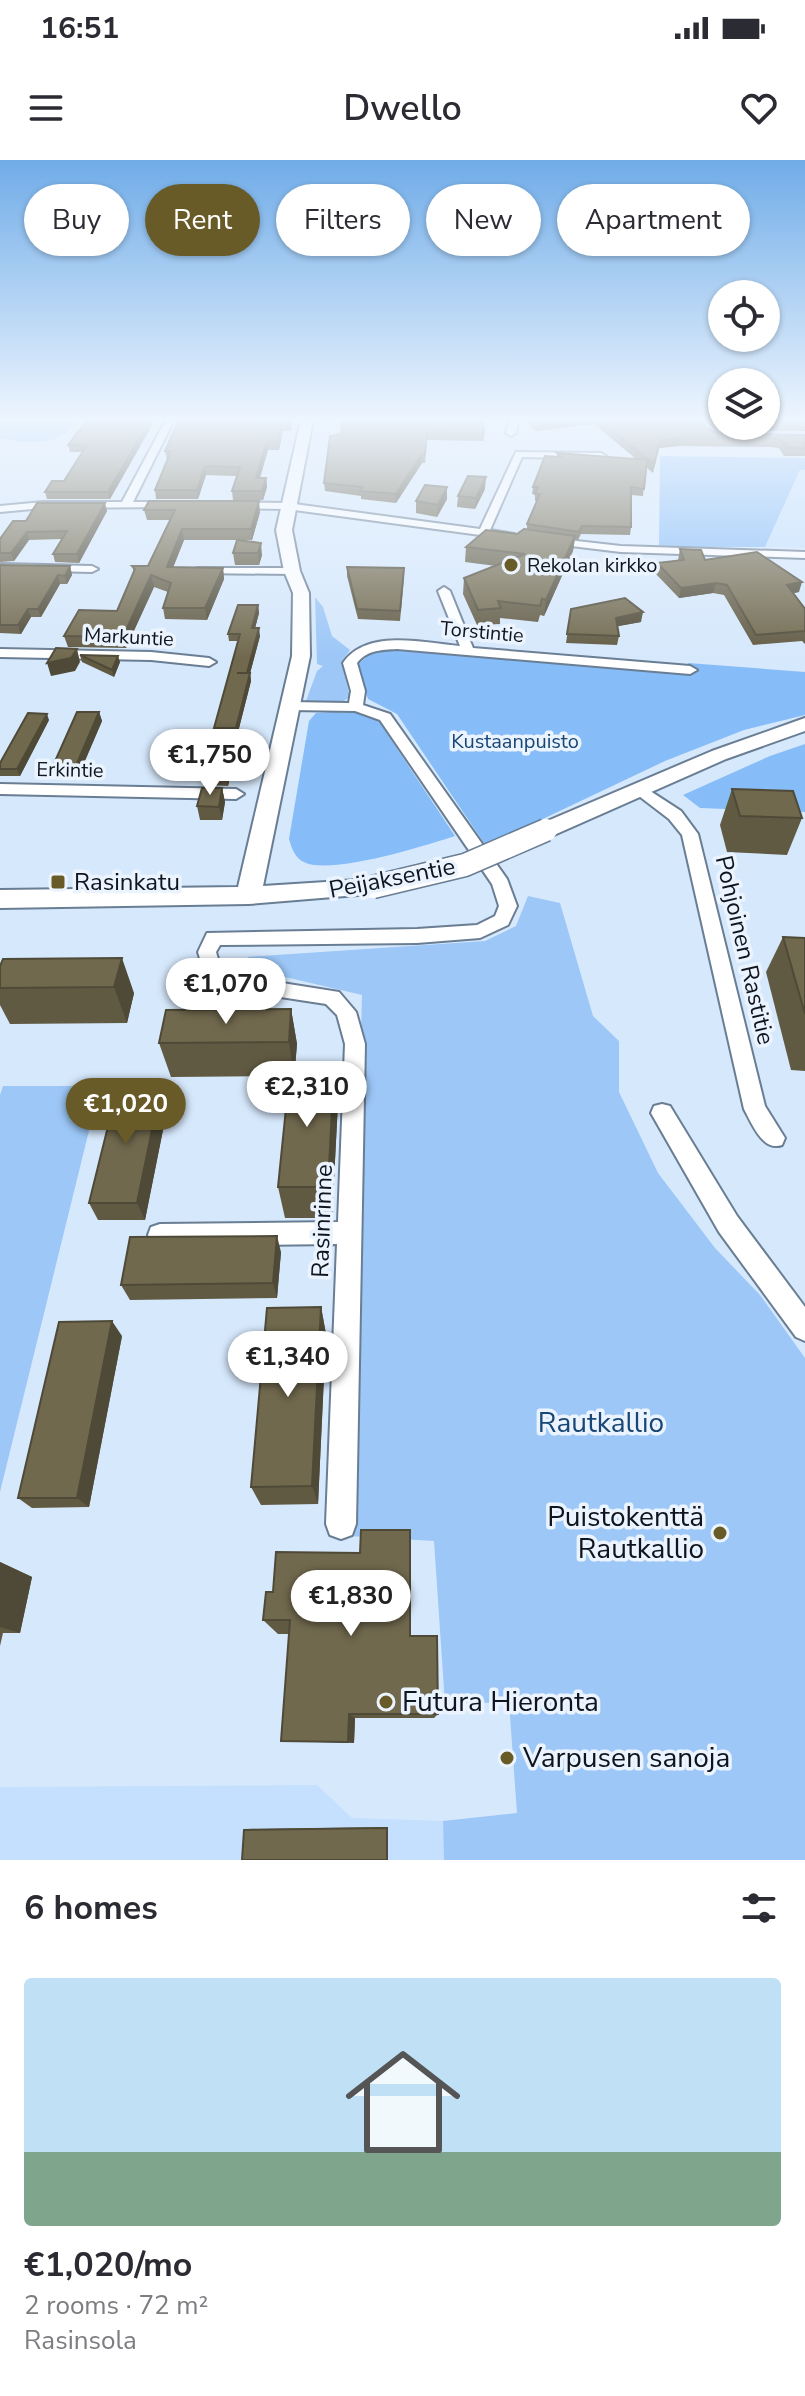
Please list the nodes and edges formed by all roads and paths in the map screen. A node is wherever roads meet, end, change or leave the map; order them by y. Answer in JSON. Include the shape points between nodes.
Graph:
{"nodes":[{"id":1,"x":129,"y":499,"type":"edge"},
{"id":2,"x":289,"y":499,"type":"edge"},
{"id":3,"x":499,"y":499,"type":"edge"},
{"id":4,"x":126,"y":505,"type":"junction"},
{"id":5,"x":193,"y":505,"type":"edge"},
{"id":6,"x":224,"y":505,"type":"edge"},
{"id":7,"x":287,"y":506,"type":"junction"},
{"id":8,"x":25,"y":507,"type":"junction"},
{"id":9,"x":0,"y":509,"type":"edge"},
{"id":10,"x":0,"y":522,"type":"edge"},
{"id":11,"x":484,"y":532,"type":"junction"},
{"id":12,"x":525,"y":538,"type":"edge"},
{"id":13,"x":539,"y":539,"type":"edge"},
{"id":14,"x":755,"y":554,"type":"junction"},
{"id":15,"x":805,"y":555,"type":"edge"},
{"id":16,"x":0,"y":567,"type":"edge"},
{"id":17,"x":92,"y":569,"type":"dead end"},
{"id":18,"x":780,"y":569,"type":"edge"},
{"id":19,"x":182,"y":571,"type":"edge"},
{"id":20,"x":292,"y":571,"type":"junction"},
{"id":21,"x":444,"y":591,"type":"dead end"},
{"id":22,"x":468,"y":651,"type":"junction"},
{"id":23,"x":0,"y":653,"type":"edge"},
{"id":24,"x":209,"y":662,"type":"dead end"},
{"id":25,"x":690,"y":670,"type":"dead end"},
{"id":26,"x":290,"y":706,"type":"junction"},
{"id":27,"x":356,"y":707,"type":"junction"},
{"id":28,"x":805,"y":724,"type":"edge"},
{"id":29,"x":0,"y":789,"type":"edge"},
{"id":30,"x":641,"y":790,"type":"junction"},
{"id":31,"x":236,"y":794,"type":"dead end"},
{"id":32,"x":249,"y":895,"type":"junction"},
{"id":33,"x":0,"y":899,"type":"edge"},
{"id":34,"x":662,"y":1113,"type":"dead end"},
{"id":35,"x":774,"y":1138,"type":"dead end"},
{"id":36,"x":347,"y":1233,"type":"junction"},
{"id":37,"x":160,"y":1235,"type":"edge"},
{"id":38,"x":805,"y":1328,"type":"edge"},
{"id":39,"x":341,"y":1524,"type":"dead end"}],
"edges":[{"from":1,"to":4,"type":"street"},
{"from":2,"to":7,"type":"main road"},
{"from":3,"to":11,"type":"street"},
{"from":4,"to":5,"type":"street"},
{"from":4,"to":8,"type":"street"},
{"from":6,"to":7,"type":"street"},
{"from":7,"to":11,"type":"street"},
{"from":7,"to":20,"type":"main road","via":[[284,530]]},
{"from":8,"to":9,"type":"street"},
{"from":8,"to":10,"type":"street"},
{"from":11,"to":12,"type":"street"},
{"from":13,"to":14,"type":"street","via":[[621,549]]},
{"from":14,"to":15,"type":"street"},
{"from":14,"to":18,"type":"street"},
{"from":16,"to":17,"type":"street"},
{"from":19,"to":20,"type":"street"},
{"from":20,"to":26,"type":"main road","via":[[301,593],[303,621]]},
{"from":21,"to":22,"type":"street"},
{"from":22,"to":25,"type":"street","name":"Torstintie","via":[[664,673]]},
{"from":22,"to":27,"type":"street","name":"Torstintie","via":[[397,645],[359,652],[349,667],[358,691]]},
{"from":23,"to":24,"type":"street","name":"Markuntie"},
{"from":26,"to":27,"type":"street","name":"Rasinrinne"},
{"from":26,"to":32,"type":"main road"},
{"from":27,"to":36,"type":"street","name":"Rasinrinne","via":[[375,711],[392,724],[501,883],[508,906],[502,920],[480,931],[214,938],[207,952],[212,970],[248,985],[332,997],[346,1012],[355,1044]]},
{"from":28,"to":30,"type":"main road","name":"Peijaksentie"},
{"from":29,"to":31,"type":"street","name":"Erkintie"},
{"from":30,"to":32,"type":"main road","name":"Peijaksentie","bridge":true,"via":[[465,865],[373,887]]},
{"from":30,"to":35,"type":"street","name":"Pohjoinen Rastitie","via":[[675,815],[690,834],[755,1109]]},
{"from":32,"to":33,"type":"main road","name":"Peijaksentie"},
{"from":34,"to":38,"type":"street","via":[[728,1224]]},
{"from":36,"to":37,"type":"street"},
{"from":36,"to":39,"type":"street","name":"Rasinrinne"}]}
